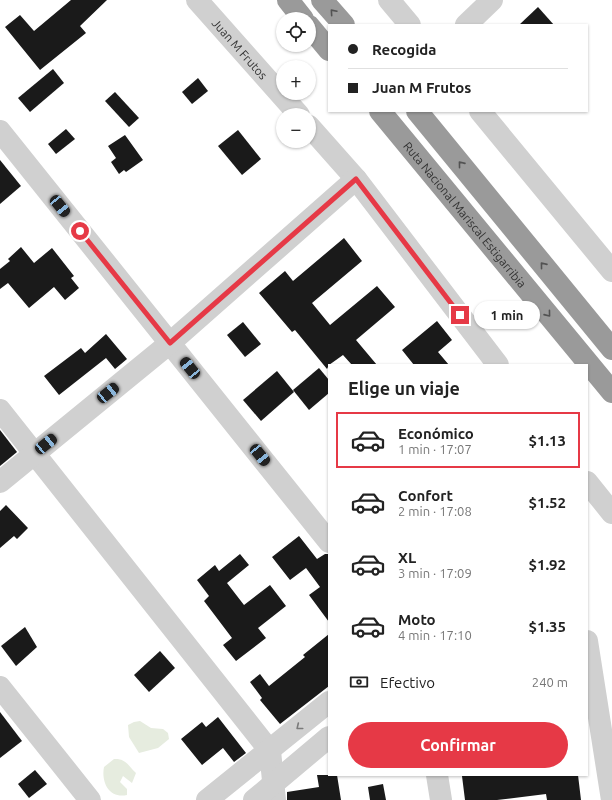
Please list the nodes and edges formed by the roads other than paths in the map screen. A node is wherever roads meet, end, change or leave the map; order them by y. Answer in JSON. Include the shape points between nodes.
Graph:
{"nodes":[{"id":1,"x":197,"y":0,"type":"edge"},
{"id":2,"x":288,"y":0,"type":"edge"},
{"id":3,"x":322,"y":0,"type":"edge"},
{"id":4,"x":389,"y":0,"type":"edge"},
{"id":5,"x":492,"y":0,"type":"edge"},
{"id":6,"x":298,"y":12,"type":"edge"},
{"id":7,"x":343,"y":24,"type":"edge"},
{"id":8,"x":409,"y":24,"type":"edge"},
{"id":9,"x":467,"y":24,"type":"edge"},
{"id":10,"x":316,"y":34,"type":"edge"},
{"id":11,"x":328,"y":49,"type":"edge"},
{"id":12,"x":293,"y":108,"type":"edge"},
{"id":13,"x":381,"y":112,"type":"edge"},
{"id":14,"x":418,"y":112,"type":"edge"},
{"id":15,"x":481,"y":112,"type":"edge"},
{"id":16,"x":0,"y":131,"type":"edge"},
{"id":17,"x":316,"y":134,"type":"edge"},
{"id":18,"x":356,"y":179,"type":"junction"},
{"id":19,"x":612,"y":270,"type":"edge"},
{"id":20,"x":170,"y":343,"type":"junction"},
{"id":21,"x":612,"y":349,"type":"edge"},
{"id":22,"x":497,"y":364,"type":"edge"},
{"id":23,"x":612,"y":392,"type":"edge"},
{"id":24,"x":0,"y":410,"type":"edge"},
{"id":25,"x":34,"y":454,"type":"junction"},
{"id":26,"x":0,"y":482,"type":"edge"},
{"id":27,"x":328,"y":541,"type":"edge"},
{"id":28,"x":588,"y":647,"type":"edge"},
{"id":29,"x":0,"y":687,"type":"edge"},
{"id":30,"x":328,"y":703,"type":"edge"},
{"id":31,"x":328,"y":738,"type":"edge"},
{"id":32,"x":270,"y":751,"type":"junction"},
{"id":33,"x":437,"y":776,"type":"edge"},
{"id":34,"x":274,"y":792,"type":"edge"},
{"id":35,"x":90,"y":800,"type":"edge"},
{"id":36,"x":207,"y":800,"type":"edge"},
{"id":37,"x":254,"y":800,"type":"edge"},
{"id":38,"x":441,"y":800,"type":"edge"},
{"id":39,"x":612,"y":800,"type":"edge"}],
"edges":[{"from":1,"to":12,"type":"street","name":"Juan M Frutos"},
{"from":2,"to":6,"type":"highway"},
{"from":7,"to":3,"type":"highway","one_way":true},
{"from":4,"to":8,"type":"street"},
{"from":5,"to":9,"type":"street"},
{"from":10,"to":11,"type":"highway"},
{"from":13,"to":23,"type":"highway","name":"Ruta Nacional Mariscal Estigarribia","one_way":true},
{"from":21,"to":14,"type":"highway","one_way":true},
{"from":15,"to":19,"type":"street"},
{"from":16,"to":20,"type":"street"},
{"from":17,"to":18,"type":"street"},
{"from":18,"to":20,"type":"street"},
{"from":18,"to":22,"type":"street"},
{"from":20,"to":25,"type":"street"},
{"from":20,"to":27,"type":"street"},
{"from":24,"to":25,"type":"street"},
{"from":25,"to":26,"type":"street"},
{"from":25,"to":32,"type":"street"},
{"from":28,"to":39,"type":"street"},
{"from":29,"to":35,"type":"street"},
{"from":30,"to":32,"type":"street","one_way":true},
{"from":31,"to":34,"type":"street"},
{"from":32,"to":34,"type":"street"},
{"from":32,"to":36,"type":"street"},
{"from":33,"to":38,"type":"street"},
{"from":34,"to":37,"type":"street"}]}
